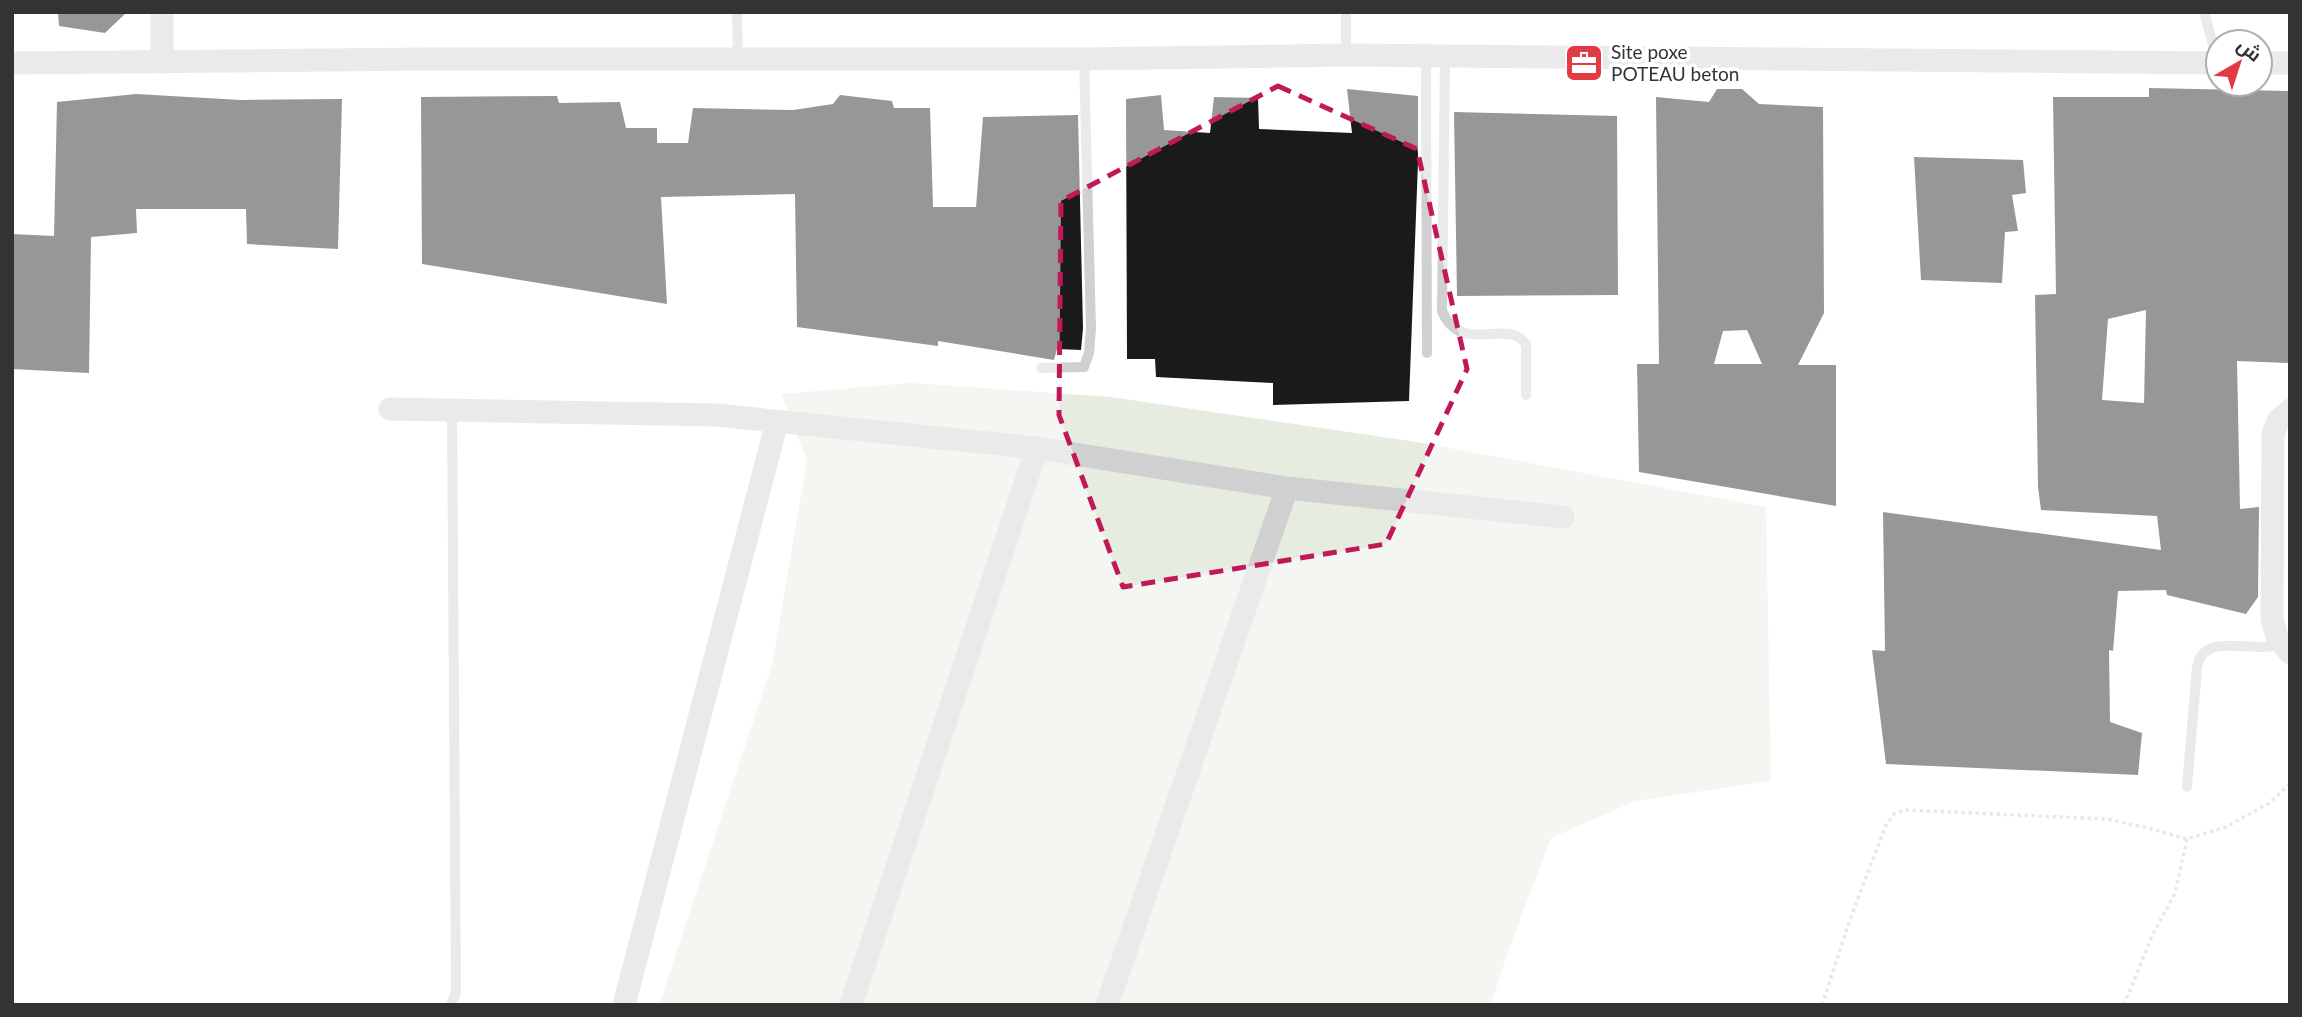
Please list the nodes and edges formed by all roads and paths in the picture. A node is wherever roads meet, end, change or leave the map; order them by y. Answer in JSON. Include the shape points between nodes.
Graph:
{"nodes":[{"id":1,"x":162,"y":12,"type":"edge"},
{"id":2,"x":737,"y":12,"type":"edge"},
{"id":3,"x":1346,"y":12,"type":"edge"},
{"id":4,"x":1346,"y":55,"type":"junction"},
{"id":5,"x":1436,"y":56,"type":"junction"},
{"id":6,"x":738,"y":59,"type":"junction"},
{"id":7,"x":1084,"y":59,"type":"junction"},
{"id":8,"x":162,"y":62,"type":"junction"},
{"id":9,"x":12,"y":63,"type":"edge"},
{"id":10,"x":2204,"y":63,"type":"edge"},
{"id":11,"x":1427,"y":353,"type":"dead end"},
{"id":12,"x":1041,"y":368,"type":"dead end"},
{"id":13,"x":1526,"y":395,"type":"dead end"},
{"id":14,"x":390,"y":409,"type":"dead end"},
{"id":15,"x":2290,"y":410,"type":"edge"},
{"id":16,"x":452,"y":411,"type":"junction"},
{"id":17,"x":777,"y":422,"type":"junction"},
{"id":18,"x":1037,"y":448,"type":"junction"},
{"id":19,"x":1287,"y":488,"type":"junction"},
{"id":20,"x":1563,"y":517,"type":"dead end"},
{"id":21,"x":2285,"y":649,"type":"edge"},
{"id":22,"x":2290,"y":784,"type":"edge"},
{"id":23,"x":2187,"y":787,"type":"dead end"},
{"id":24,"x":2188,"y":839,"type":"junction"},
{"id":25,"x":451,"y":1005,"type":"edge"},
{"id":26,"x":624,"y":1005,"type":"edge"},
{"id":27,"x":852,"y":1005,"type":"edge"},
{"id":28,"x":1107,"y":1005,"type":"edge"},
{"id":29,"x":1822,"y":1005,"type":"edge"},
{"id":30,"x":2124,"y":1005,"type":"edge"}],
"edges":[{"from":1,"to":8,"type":"street"},
{"from":2,"to":6,"type":"lane"},
{"from":3,"to":4,"type":"lane"},
{"from":4,"to":5,"type":"street"},
{"from":4,"to":7,"type":"street"},
{"from":5,"to":10,"type":"street"},
{"from":5,"to":11,"type":"lane"},
{"from":5,"to":13,"type":"lane","via":[[1442,311],[1450,326],[1466,335],[1514,335],[1523,340]]},
{"from":6,"to":7,"type":"street"},
{"from":6,"to":8,"type":"street"},
{"from":7,"to":12,"type":"lane","via":[[1089,353],[1084,367]]},
{"from":8,"to":9,"type":"street"},
{"from":14,"to":16,"type":"street"},
{"from":15,"to":21,"type":"street","via":[[2273,434],[2272,619]]},
{"from":16,"to":17,"type":"street","via":[[716,415]]},
{"from":16,"to":25,"type":"lane","via":[[456,992]]},
{"from":17,"to":18,"type":"street"},
{"from":17,"to":26,"type":"street"},
{"from":18,"to":19,"type":"street"},
{"from":18,"to":27,"type":"street"},
{"from":19,"to":20,"type":"street"},
{"from":19,"to":28,"type":"street"},
{"from":21,"to":23,"type":"lane","via":[[2217,645],[2199,657]]},
{"from":22,"to":24,"type":"path","via":[[2269,803],[2226,827]]},
{"from":24,"to":29,"type":"path","via":[[2107,819],[1905,810],[1894,814],[1849,922]]},
{"from":24,"to":30,"type":"path","via":[[2175,892]]}]}
